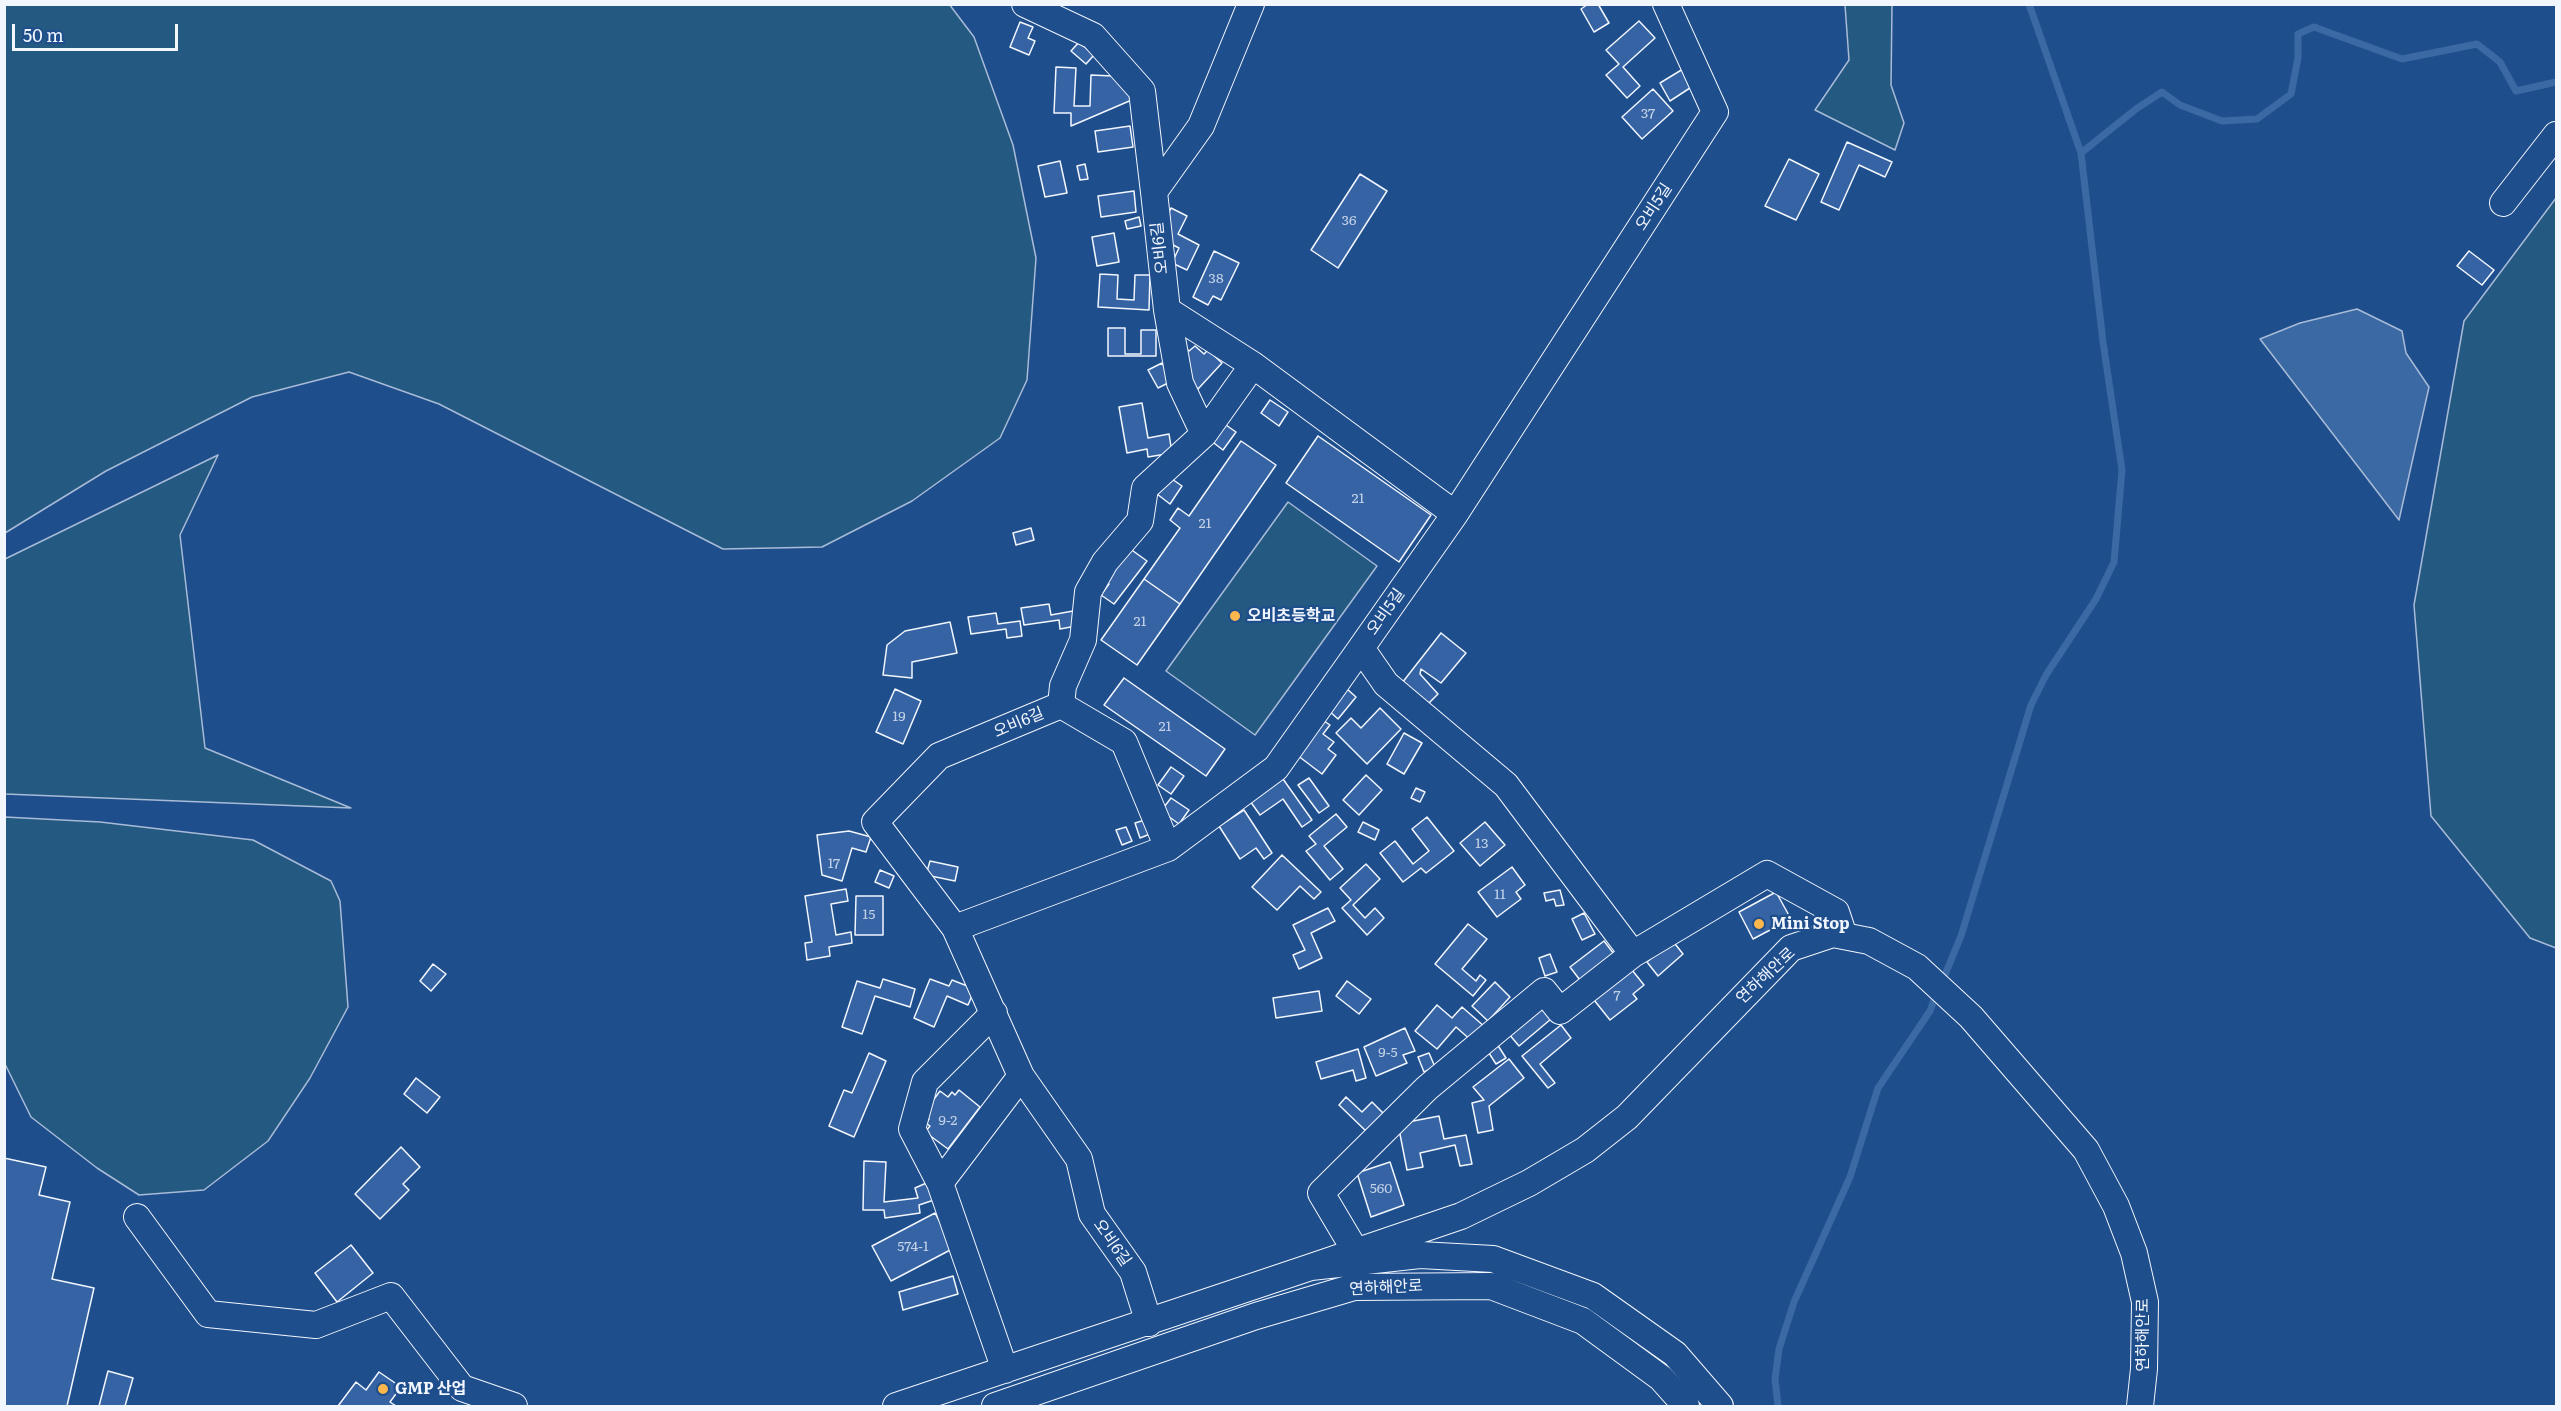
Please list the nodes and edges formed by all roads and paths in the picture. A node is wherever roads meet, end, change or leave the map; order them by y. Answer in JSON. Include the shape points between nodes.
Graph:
{"nodes":[{"id":1,"x":1025,"y":4,"type":"edge"},
{"id":2,"x":1251,"y":4,"type":"edge"},
{"id":3,"x":1666,"y":4,"type":"edge"},
{"id":4,"x":2556,"y":135,"type":"edge"},
{"id":5,"x":1154,"y":192,"type":"junction"},
{"id":6,"x":2502,"y":203,"type":"dead end"},
{"id":7,"x":1167,"y":310,"type":"junction"},
{"id":8,"x":1253,"y":365,"type":"junction"},
{"id":9,"x":1204,"y":434,"type":"junction"},
{"id":10,"x":1455,"y":514,"type":"junction"},
{"id":11,"x":1361,"y":648,"type":"junction"},
{"id":12,"x":1061,"y":705,"type":"junction"},
{"id":13,"x":1168,"y":848,"type":"junction"},
{"id":14,"x":955,"y":928,"type":"junction"},
{"id":15,"x":1844,"y":936,"type":"junction"},
{"id":16,"x":1634,"y":954,"type":"junction"},
{"id":17,"x":994,"y":1013,"type":"junction"},
{"id":18,"x":1021,"y":1076,"type":"junction"},
{"id":19,"x":940,"y":1183,"type":"junction"},
{"id":20,"x":136,"y":1217,"type":"dead end"},
{"id":21,"x":1356,"y":1252,"type":"junction"},
{"id":22,"x":1311,"y":1267,"type":"junction"},
{"id":23,"x":1149,"y":1323,"type":"junction"},
{"id":24,"x":1005,"y":1370,"type":"junction"},
{"id":25,"x":514,"y":1407,"type":"edge"},
{"id":26,"x":896,"y":1407,"type":"edge"},
{"id":27,"x":995,"y":1407,"type":"edge"},
{"id":28,"x":1686,"y":1407,"type":"edge"},
{"id":29,"x":1720,"y":1407,"type":"edge"},
{"id":30,"x":2140,"y":1407,"type":"edge"}],
"edges":[{"from":1,"to":5,"type":"street","name":"오비6길","via":[[1092,36],[1142,91]]},
{"from":2,"to":5,"type":"street","via":[[1201,126]]},
{"from":3,"to":10,"type":"street","name":"오비5길","via":[[1715,112]]},
{"from":4,"to":6,"type":"street"},
{"from":5,"to":7,"type":"street","name":"오비6길"},
{"from":7,"to":8,"type":"street"},
{"from":7,"to":9,"type":"street","name":"오비6길","via":[[1179,383]]},
{"from":8,"to":9,"type":"street"},
{"from":8,"to":10,"type":"street"},
{"from":9,"to":12,"type":"street","name":"오비6길","via":[[1144,488],[1140,521],[1105,562],[1088,592],[1083,640],[1063,686]]},
{"from":10,"to":11,"type":"street","name":"오비5길"},
{"from":11,"to":13,"type":"street","via":[[1276,768]]},
{"from":11,"to":16,"type":"street","name":"오비5길","via":[[1386,684],[1506,785]]},
{"from":12,"to":13,"type":"street","via":[[1124,742]]},
{"from":12,"to":14,"type":"street","name":"오비6길","via":[[939,756],[875,822]]},
{"from":13,"to":14,"type":"street"},
{"from":14,"to":17,"type":"street","name":"오비6길"},
{"from":15,"to":16,"type":"street","via":[[1836,912],[1767,874]]},
{"from":15,"to":21,"type":"street","name":"연하해안로","via":[[1833,934],[1791,948],[1627,1117],[1585,1149],[1529,1183],[1461,1216]]},
{"from":15,"to":30,"type":"street","name":"연하해안로","via":[[1869,941],[1917,967],[1971,1017],[2086,1150],[2116,1206],[2134,1253],[2145,1302]]},
{"from":16,"to":21,"type":"street","via":[[1560,1011],[1544,991],[1427,1088],[1321,1193]]},
{"from":17,"to":18,"type":"street","name":"오비6길"},
{"from":17,"to":19,"type":"street","via":[[925,1082],[912,1129]]},
{"from":18,"to":19,"type":"street"},
{"from":18,"to":23,"type":"street","name":"오비6길","via":[[1078,1159],[1092,1214],[1133,1272]]},
{"from":19,"to":24,"type":"street"},
{"from":20,"to":25,"type":"street","via":[[208,1314],[316,1325],[391,1296],[462,1388]]},
{"from":21,"to":22,"type":"street","name":"연하해안로"},
{"from":22,"to":23,"type":"street","name":"연하해안로"},
{"from":22,"to":29,"type":"street","name":"연하해안로","via":[[1420,1255],[1494,1259],[1593,1296],[1675,1354]]},
{"from":23,"to":24,"type":"street","name":"연하해안로"},
{"from":24,"to":26,"type":"street","name":"연하해안로"},
{"from":27,"to":28,"type":"street","name":"연하해안로","via":[[1256,1316],[1354,1287],[1468,1286],[1491,1286],[1583,1321],[1661,1378]]}]}
